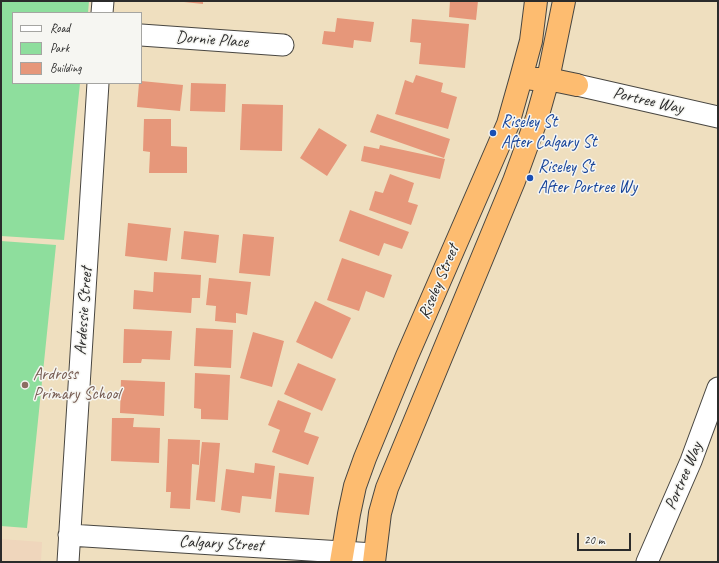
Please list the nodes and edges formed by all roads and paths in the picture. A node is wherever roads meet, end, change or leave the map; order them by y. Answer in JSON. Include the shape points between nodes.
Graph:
{"nodes":[{"id":1,"x":103,"y":1,"type":"edge"},
{"id":2,"x":536,"y":1,"type":"edge"},
{"id":3,"x":564,"y":1,"type":"edge"},
{"id":4,"x":102,"y":12,"type":"edge"},
{"id":5,"x":142,"y":35,"type":"edge"},
{"id":6,"x":283,"y":45,"type":"dead end"},
{"id":7,"x":522,"y":78,"type":"junction"},
{"id":8,"x":548,"y":79,"type":"junction"},
{"id":9,"x":98,"y":84,"type":"edge"},
{"id":10,"x":577,"y":85,"type":"junction"},
{"id":11,"x":718,"y":117,"type":"edge"},
{"id":12,"x":536,"y":118,"type":"junction"},
{"id":13,"x":718,"y":388,"type":"edge"},
{"id":14,"x":69,"y":535,"type":"junction"},
{"id":15,"x":342,"y":557,"type":"edge"},
{"id":16,"x":374,"y":558,"type":"edge"},
{"id":17,"x":68,"y":562,"type":"edge"},
{"id":18,"x":647,"y":562,"type":"edge"}],
"edges":[{"from":1,"to":4,"type":"street"},
{"from":2,"to":7,"type":"highway","name":"Riseley Street","via":[[531,41]]},
{"from":3,"to":8,"type":"highway","name":"Riseley Street"},
{"from":5,"to":6,"type":"street","name":"Dornie Place"},
{"from":7,"to":8,"type":"highway"},
{"from":7,"to":15,"type":"highway","name":"Riseley Street","via":[[508,124],[365,458],[355,486]]},
{"from":8,"to":10,"type":"highway"},
{"from":8,"to":12,"type":"highway","name":"Riseley Street"},
{"from":9,"to":14,"type":"street","name":"Ardessie Street"},
{"from":10,"to":11,"type":"street","name":"Portree Way"},
{"from":10,"to":12,"type":"highway","via":[[567,88]]},
{"from":12,"to":16,"type":"highway","name":"Riseley Street","via":[[514,181],[387,488],[380,513]]},
{"from":13,"to":18,"type":"street","name":"Portree Way","via":[[691,461]]},
{"from":14,"to":15,"type":"street","name":"Calgary Street"},
{"from":14,"to":17,"type":"street","name":"Ardessie Street"},
{"from":15,"to":16,"type":"street","name":"Calgary Street"}]}
